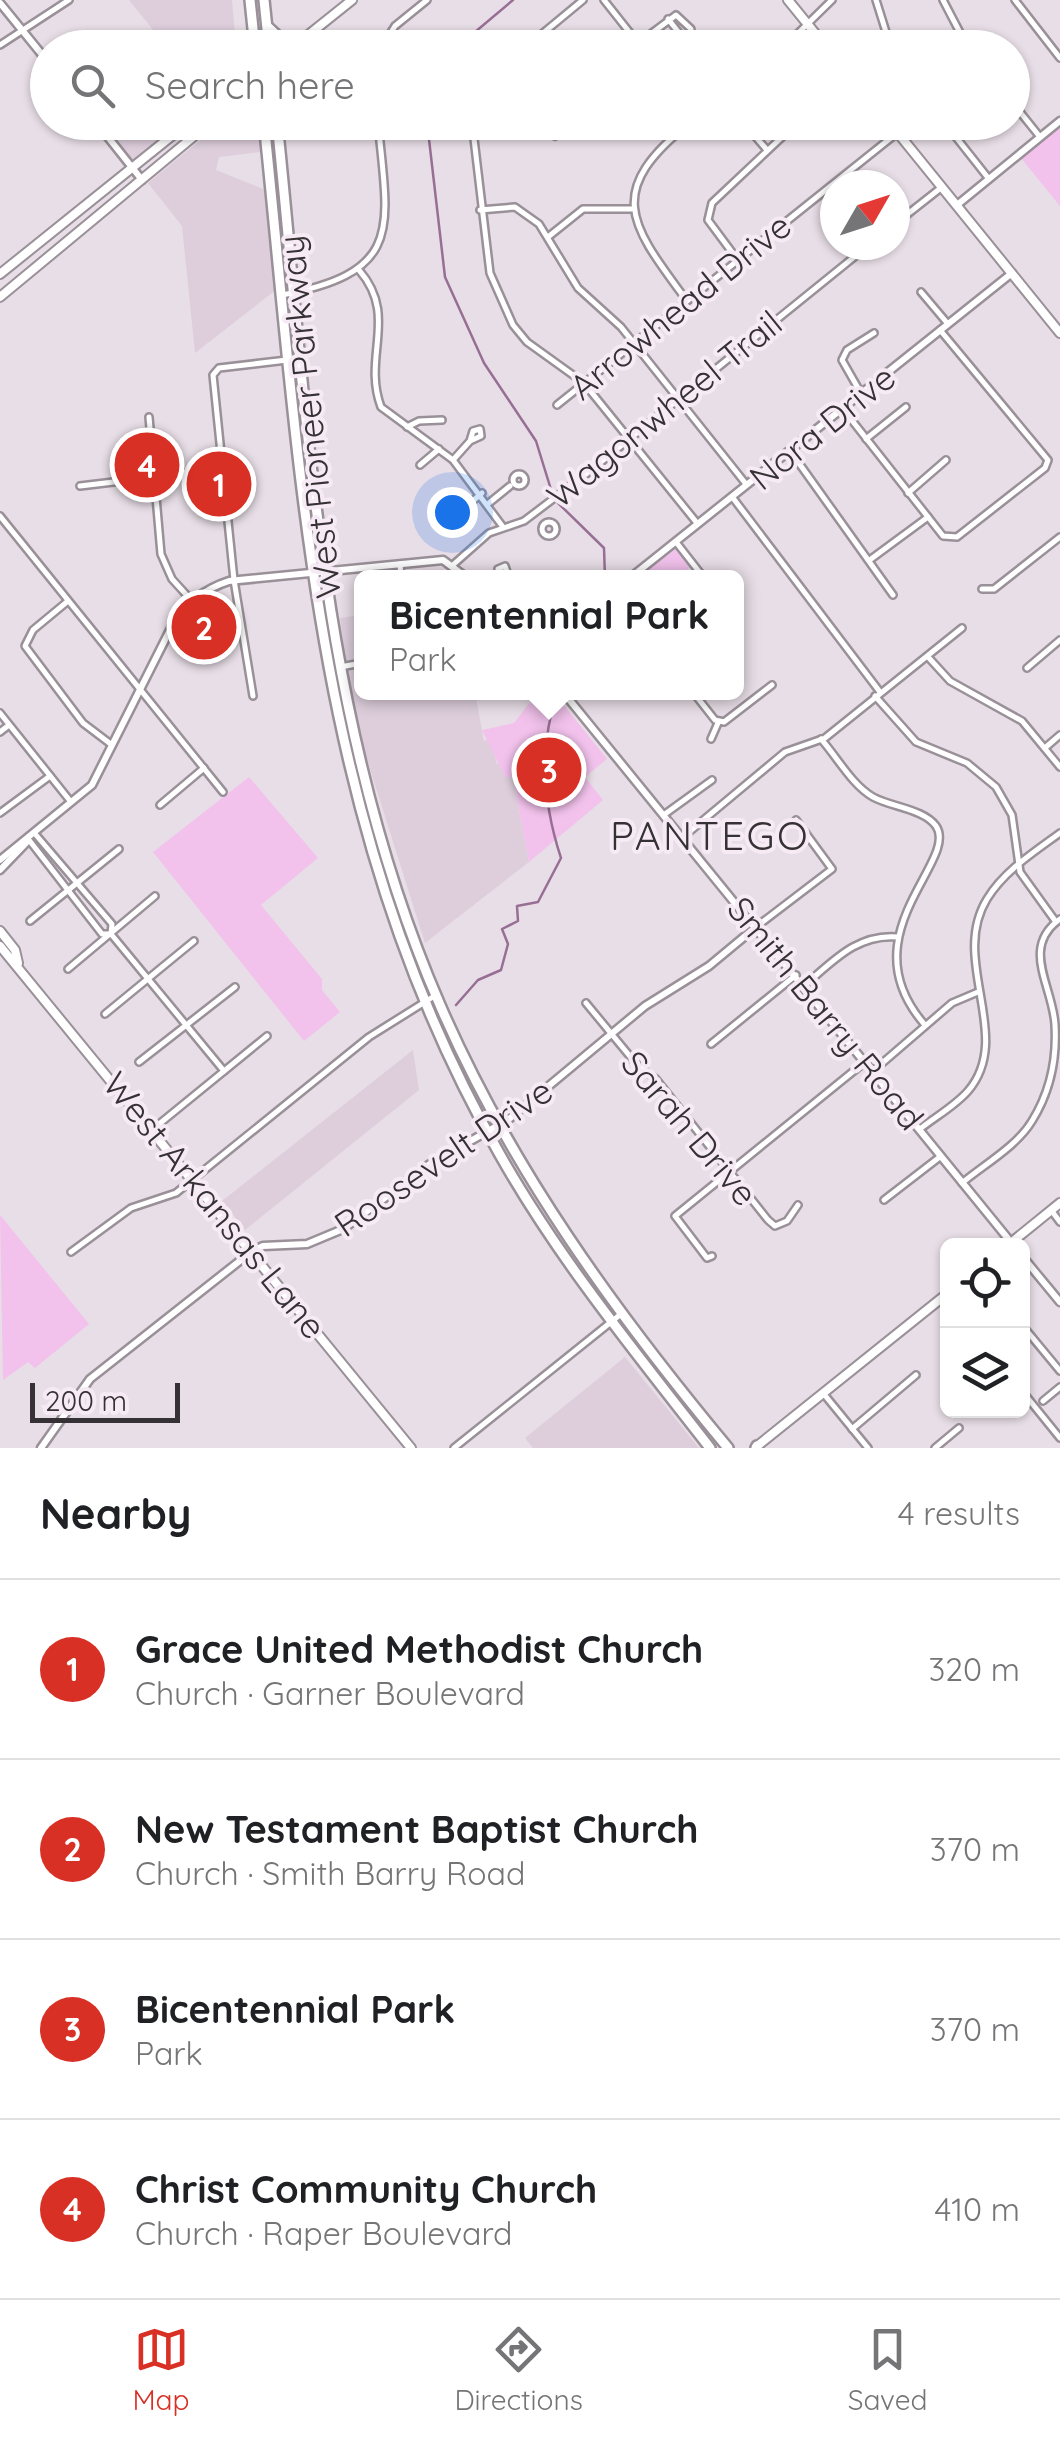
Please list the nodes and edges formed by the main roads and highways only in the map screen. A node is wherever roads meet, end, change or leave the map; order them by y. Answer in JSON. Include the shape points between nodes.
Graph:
{"nodes":[{"id":1,"x":250,"y":0,"type":"edge"},
{"id":2,"x":264,"y":0,"type":"edge"},
{"id":3,"x":352,"y":0,"type":"edge"},
{"id":4,"x":788,"y":0,"type":"edge"},
{"id":5,"x":266,"y":26,"type":"junction"},
{"id":6,"x":253,"y":30,"type":"edge"},
{"id":7,"x":267,"y":30,"type":"edge"},
{"id":8,"x":271,"y":30,"type":"edge"},
{"id":9,"x":314,"y":30,"type":"edge"},
{"id":10,"x":812,"y":30,"type":"edge"},
{"id":11,"x":173,"y":140,"type":"edge"},
{"id":12,"x":181,"y":140,"type":"edge"},
{"id":13,"x":266,"y":140,"type":"edge"},
{"id":14,"x":279,"y":140,"type":"edge"},
{"id":15,"x":903,"y":140,"type":"edge"},
{"id":16,"x":64,"y":222,"type":"junction"},
{"id":17,"x":75,"y":234,"type":"junction"},
{"id":18,"x":0,"y":274,"type":"edge"},
{"id":19,"x":0,"y":297,"type":"edge"},
{"id":20,"x":1060,"y":333,"type":"edge"},
{"id":21,"x":0,"y":931,"type":"edge"},
{"id":22,"x":0,"y":946,"type":"edge"},
{"id":23,"x":18,"y":963,"type":"junction"},
{"id":24,"x":1060,"y":1203,"type":"edge"},
{"id":25,"x":1018,"y":1238,"type":"edge"},
{"id":26,"x":940,"y":1301,"type":"edge"},
{"id":27,"x":709,"y":1447,"type":"edge"},
{"id":28,"x":756,"y":1447,"type":"edge"},
{"id":29,"x":411,"y":1448,"type":"edge"},
{"id":30,"x":728,"y":1448,"type":"edge"}],
"edges":[{"from":1,"to":6,"type":"main road"},
{"from":2,"to":5,"type":"main road"},
{"from":3,"to":9,"type":"main road"},
{"from":4,"to":10,"type":"main road"},
{"from":5,"to":7,"type":"main road"},
{"from":5,"to":8,"type":"main road"},
{"from":11,"to":16,"type":"main road"},
{"from":12,"to":17,"type":"main road"},
{"from":13,"to":27,"type":"main road","name":"West Pioneer Parkway","via":[[313,573],[348,769],[376,876],[425,1000],[488,1131],[611,1322]]},
{"from":14,"to":30,"type":"main road","name":"West Pioneer Parkway","via":[[326,572],[340,667],[379,834],[436,995],[538,1191],[621,1314]]},
{"from":15,"to":20,"type":"main road"},
{"from":16,"to":17,"type":"main road"},
{"from":16,"to":18,"type":"main road"},
{"from":17,"to":19,"type":"main road"},
{"from":21,"to":23,"type":"main road","name":"West Arkansas Lane"},
{"from":22,"to":23,"type":"main road","name":"West Arkansas Lane"},
{"from":23,"to":29,"type":"main road","name":"West Arkansas Lane"},
{"from":24,"to":25,"type":"main road"},
{"from":26,"to":28,"type":"main road"}]}
